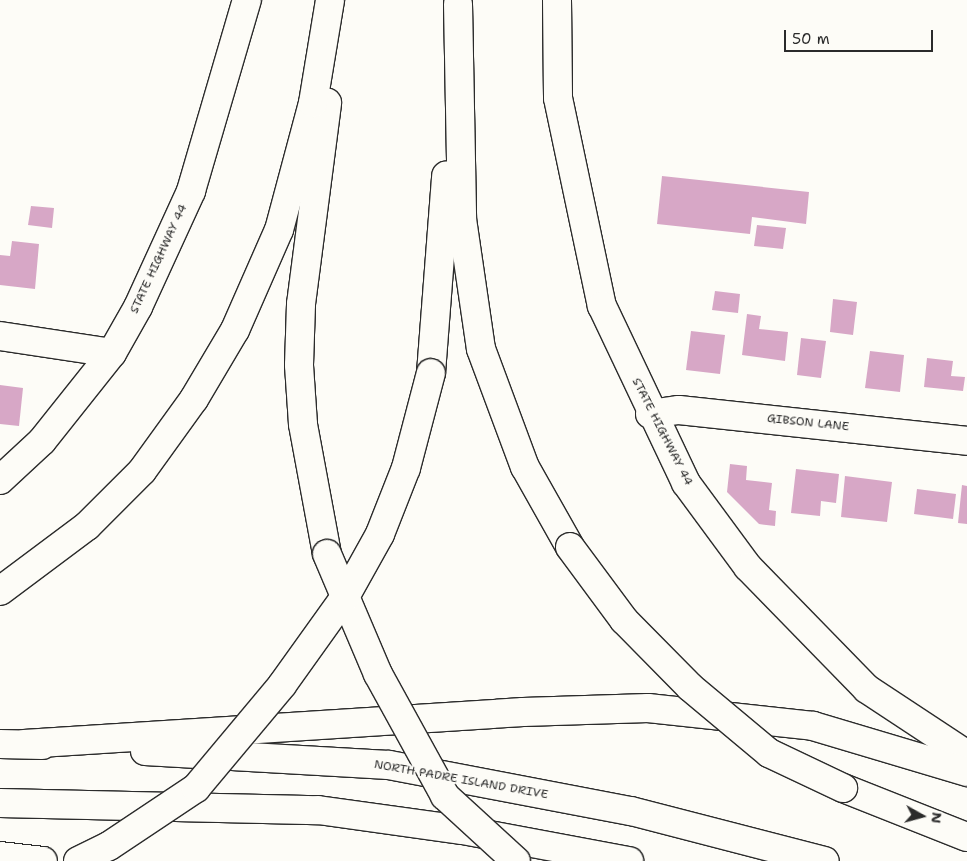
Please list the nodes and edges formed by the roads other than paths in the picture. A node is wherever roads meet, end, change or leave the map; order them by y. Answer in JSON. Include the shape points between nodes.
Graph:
{"nodes":[{"id":1,"x":247,"y":0,"type":"edge"},
{"id":2,"x":330,"y":0,"type":"edge"},
{"id":3,"x":342,"y":0,"type":"edge"},
{"id":4,"x":557,"y":0,"type":"edge"},
{"id":5,"x":458,"y":2,"type":"edge"},
{"id":6,"x":0,"y":336,"type":"edge"},
{"id":7,"x":112,"y":352,"type":"junction"},
{"id":8,"x":650,"y":414,"type":"junction"},
{"id":9,"x":967,"y":441,"type":"edge"},
{"id":10,"x":0,"y":480,"type":"edge"},
{"id":11,"x":0,"y":592,"type":"edge"},
{"id":12,"x":12,"y":744,"type":"edge"},
{"id":13,"x":967,"y":755,"type":"edge"},
{"id":14,"x":967,"y":772,"type":"edge"},
{"id":15,"x":0,"y":804,"type":"edge"},
{"id":16,"x":967,"y":837,"type":"edge"},
{"id":17,"x":0,"y":856,"type":"edge"},
{"id":18,"x":43,"y":861,"type":"edge"},
{"id":19,"x":78,"y":861,"type":"edge"},
{"id":20,"x":516,"y":861,"type":"edge"},
{"id":21,"x":629,"y":861,"type":"edge"},
{"id":22,"x":825,"y":861,"type":"edge"}],
"edges":[{"from":1,"to":7,"type":"main road","name":"STATE HIGHWAY 44","via":[[191,190],[138,307]]},
{"from":2,"to":11,"type":"main road","via":[[312,103],[279,230],[235,330],[194,399],[142,471],[87,526]]},
{"from":3,"to":20,"type":"main road","bridge":true,"via":[[301,304],[299,365],[303,424],[327,554],[378,674],[445,796]]},
{"from":4,"to":8,"type":"main road","name":"STATE HIGHWAY 44","via":[[558,98],[581,221],[602,306]]},
{"from":5,"to":16,"type":"main road","bridge":true,"via":[[462,219],[481,349],[525,467],[570,547],[624,620],[690,688],[769,752],[843,788]]},
{"from":5,"to":19,"type":"main road","bridge":true,"via":[[431,373],[406,468],[380,534],[345,597],[282,685],[196,788],[109,846]]},
{"from":6,"to":7,"type":"main road"},
{"from":7,"to":10,"type":"main road","name":"STATE HIGHWAY 44","via":[[42,441]]},
{"from":8,"to":9,"type":"main road","name":"GIBSON LANE","via":[[679,410]]},
{"from":8,"to":13,"type":"main road","name":"STATE HIGHWAY 44","via":[[686,483],[748,567],[867,689]]},
{"from":12,"to":14,"type":"main road","via":[[522,712],[648,708],[813,726]]},
{"from":12,"to":22,"type":"main road","name":"NORTH PADRE ISLAND DRIVE","via":[[389,765],[631,811]]},
{"from":15,"to":21,"type":"main road","via":[[318,810],[463,830]]},
{"from":17,"to":18,"type":"main road"}]}
